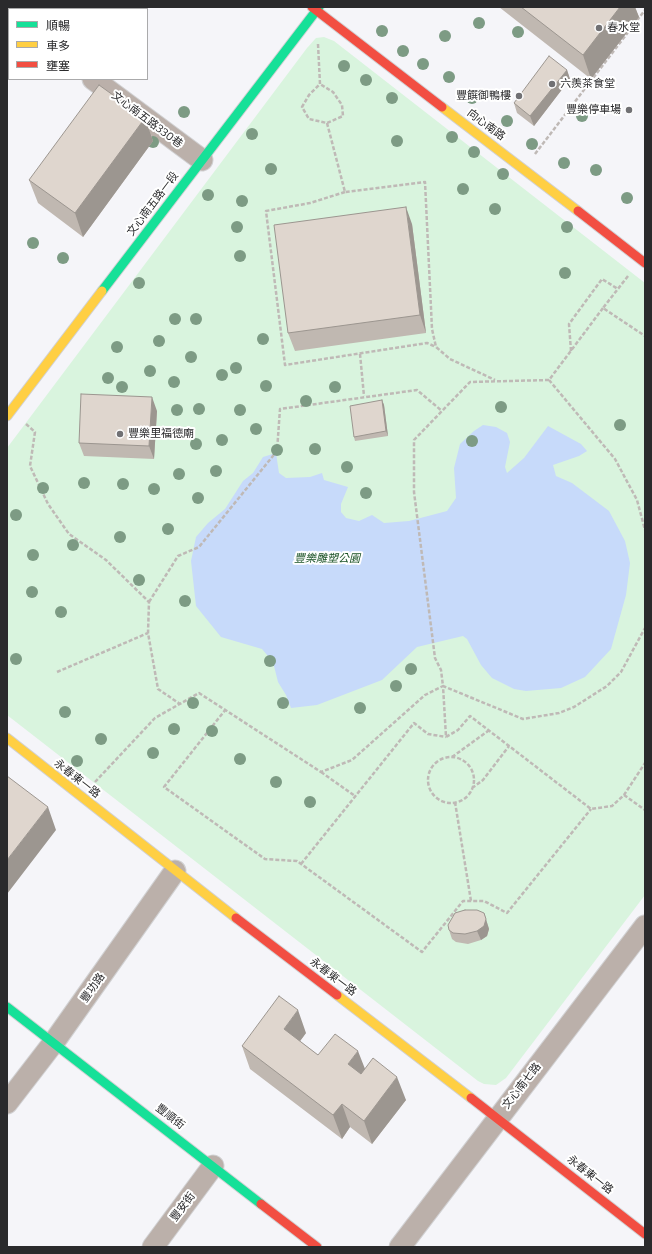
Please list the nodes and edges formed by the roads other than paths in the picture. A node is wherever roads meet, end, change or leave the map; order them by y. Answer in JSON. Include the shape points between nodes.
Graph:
{"nodes":[{"id":1,"x":316,"y":8,"type":"edge"},
{"id":2,"x":94,"y":80,"type":"edge"},
{"id":3,"x":202,"y":160,"type":"junction"},
{"id":4,"x":643,"y":262,"type":"edge"},
{"id":5,"x":9,"y":414,"type":"edge"},
{"id":6,"x":7,"y":738,"type":"edge"},
{"id":7,"x":175,"y":871,"type":"junction"},
{"id":8,"x":645,"y":926,"type":"edge"},
{"id":9,"x":7,"y":1007,"type":"edge"},
{"id":10,"x":54,"y":1042,"type":"junction"},
{"id":11,"x":7,"y":1103,"type":"edge"},
{"id":12,"x":498,"y":1118,"type":"junction"},
{"id":13,"x":213,"y":1166,"type":"junction"},
{"id":14,"x":645,"y":1234,"type":"edge"},
{"id":15,"x":153,"y":1247,"type":"edge"},
{"id":16,"x":317,"y":1247,"type":"edge"},
{"id":17,"x":400,"y":1247,"type":"edge"}],
"edges":[{"from":1,"to":3,"type":"street","name":"文心南五路一段"},
{"from":1,"to":4,"type":"street","name":"向心南路"},
{"from":2,"to":3,"type":"street","name":"文心南五路330巷"},
{"from":3,"to":5,"type":"street","name":"文心南五路一段"},
{"from":6,"to":7,"type":"street","name":"永春東一路"},
{"from":7,"to":10,"type":"street","name":"豐功路"},
{"from":7,"to":12,"type":"street","name":"永春東一路"},
{"from":8,"to":12,"type":"street","name":"文心南七路"},
{"from":9,"to":10,"type":"street","name":"豐順街"},
{"from":10,"to":11,"type":"street","name":"豐功路"},
{"from":10,"to":13,"type":"street","name":"豐順街"},
{"from":12,"to":14,"type":"street","name":"永春東一路"},
{"from":12,"to":17,"type":"street","name":"文心南七路"},
{"from":13,"to":15,"type":"street","name":"豐安街"},
{"from":13,"to":16,"type":"street","name":"豐順街"}]}
